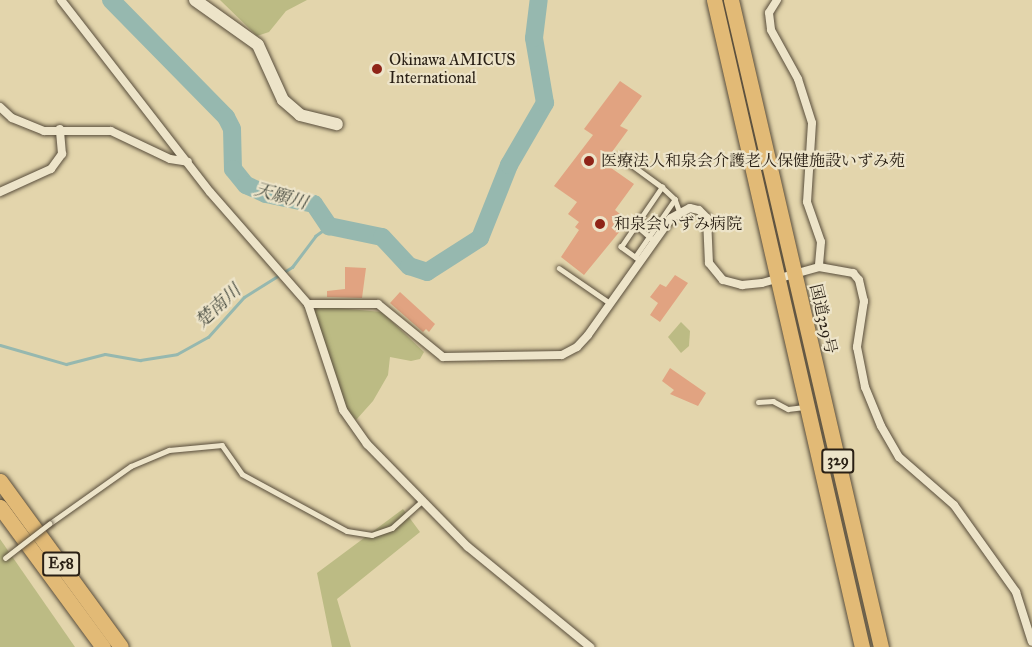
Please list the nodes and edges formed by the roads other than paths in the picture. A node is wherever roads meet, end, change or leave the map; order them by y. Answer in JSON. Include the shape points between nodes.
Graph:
{"nodes":[{"id":1,"x":61,"y":0,"type":"edge"},
{"id":2,"x":195,"y":0,"type":"edge"},
{"id":3,"x":714,"y":0,"type":"edge"},
{"id":4,"x":731,"y":0,"type":"edge"},
{"id":5,"x":777,"y":0,"type":"edge"},
{"id":6,"x":0,"y":107,"type":"edge"},
{"id":7,"x":337,"y":124,"type":"dead end"},
{"id":8,"x":60,"y":129,"type":"junction"},
{"id":9,"x":621,"y":157,"type":"dead end"},
{"id":10,"x":188,"y":162,"type":"junction"},
{"id":11,"x":663,"y":187,"type":"junction"},
{"id":12,"x":0,"y":192,"type":"edge"},
{"id":13,"x":675,"y":199,"type":"junction"},
{"id":14,"x":680,"y":210,"type":"junction"},
{"id":15,"x":636,"y":225,"type":"junction"},
{"id":16,"x":653,"y":239,"type":"junction"},
{"id":17,"x":638,"y":259,"type":"junction"},
{"id":18,"x":819,"y":267,"type":"junction"},
{"id":19,"x":559,"y":268,"type":"dead end"},
{"id":20,"x":794,"y":275,"type":"junction"},
{"id":21,"x":777,"y":279,"type":"junction"},
{"id":22,"x":610,"y":303,"type":"junction"},
{"id":23,"x":308,"y":304,"type":"junction"},
{"id":24,"x":758,"y":402,"type":"dead end"},
{"id":25,"x":807,"y":406,"type":"junction"},
{"id":26,"x":0,"y":481,"type":"edge"},
{"id":27,"x":421,"y":502,"type":"junction"},
{"id":28,"x":0,"y":507,"type":"edge"},
{"id":29,"x":5,"y":558,"type":"dead end"},
{"id":30,"x":1032,"y":642,"type":"edge"},
{"id":31,"x":103,"y":647,"type":"edge"},
{"id":32,"x":121,"y":647,"type":"edge"},
{"id":33,"x":590,"y":647,"type":"edge"},
{"id":34,"x":862,"y":647,"type":"edge"},
{"id":35,"x":881,"y":647,"type":"edge"}],
"edges":[{"from":1,"to":10,"type":"street"},
{"from":2,"to":7,"type":"street","via":[[258,45],[283,100],[300,115]]},
{"from":3,"to":21,"type":"highway","number":"329"},
{"from":4,"to":20,"type":"highway","name":"国道329号","number":"329"},
{"from":5,"to":18,"type":"street","via":[[769,13],[771,30],[798,79],[812,123],[807,202],[821,242]]},
{"from":6,"to":8,"type":"street","via":[[12,118],[44,131]]},
{"from":8,"to":10,"type":"street","via":[[111,131],[170,159]]},
{"from":8,"to":12,"type":"street","via":[[62,154],[51,169]]},
{"from":9,"to":11,"type":"lane"},
{"from":10,"to":23,"type":"street"},
{"from":11,"to":13,"type":"lane"},
{"from":11,"to":15,"type":"lane"},
{"from":13,"to":14,"type":"lane"},
{"from":13,"to":16,"type":"lane"},
{"from":14,"to":16,"type":"street"},
{"from":14,"to":21,"type":"street","via":[[699,210],[707,218],[707,254],[714,273],[742,285]]},
{"from":15,"to":16,"type":"lane"},
{"from":15,"to":17,"type":"lane","via":[[621,247]]},
{"from":16,"to":17,"type":"street"},
{"from":17,"to":22,"type":"street"},
{"from":18,"to":20,"type":"street"},
{"from":18,"to":30,"type":"street","via":[[846,269],[859,280],[864,301],[856,347],[865,387],[881,426],[899,457],[954,505],[1016,592]]},
{"from":19,"to":22,"type":"lane"},
{"from":20,"to":21,"type":"street"},
{"from":20,"to":35,"type":"highway","name":"国道329号","number":"329"},
{"from":21,"to":25,"type":"highway","number":"329"},
{"from":22,"to":23,"type":"street","via":[[577,347],[561,355],[470,359],[443,357],[378,304]]},
{"from":23,"to":27,"type":"street","via":[[343,410],[367,444]]},
{"from":24,"to":25,"type":"lane","via":[[773,402],[788,409]]},
{"from":25,"to":34,"type":"highway","number":"329"},
{"from":26,"to":32,"type":"highway","number":"E58"},
{"from":27,"to":29,"type":"lane","bridge":true,"via":[[392,528],[372,535],[347,531],[242,474],[222,445],[169,450],[131,466]]},
{"from":27,"to":33,"type":"street","via":[[468,547]]},
{"from":28,"to":31,"type":"highway","number":"E58"}]}
